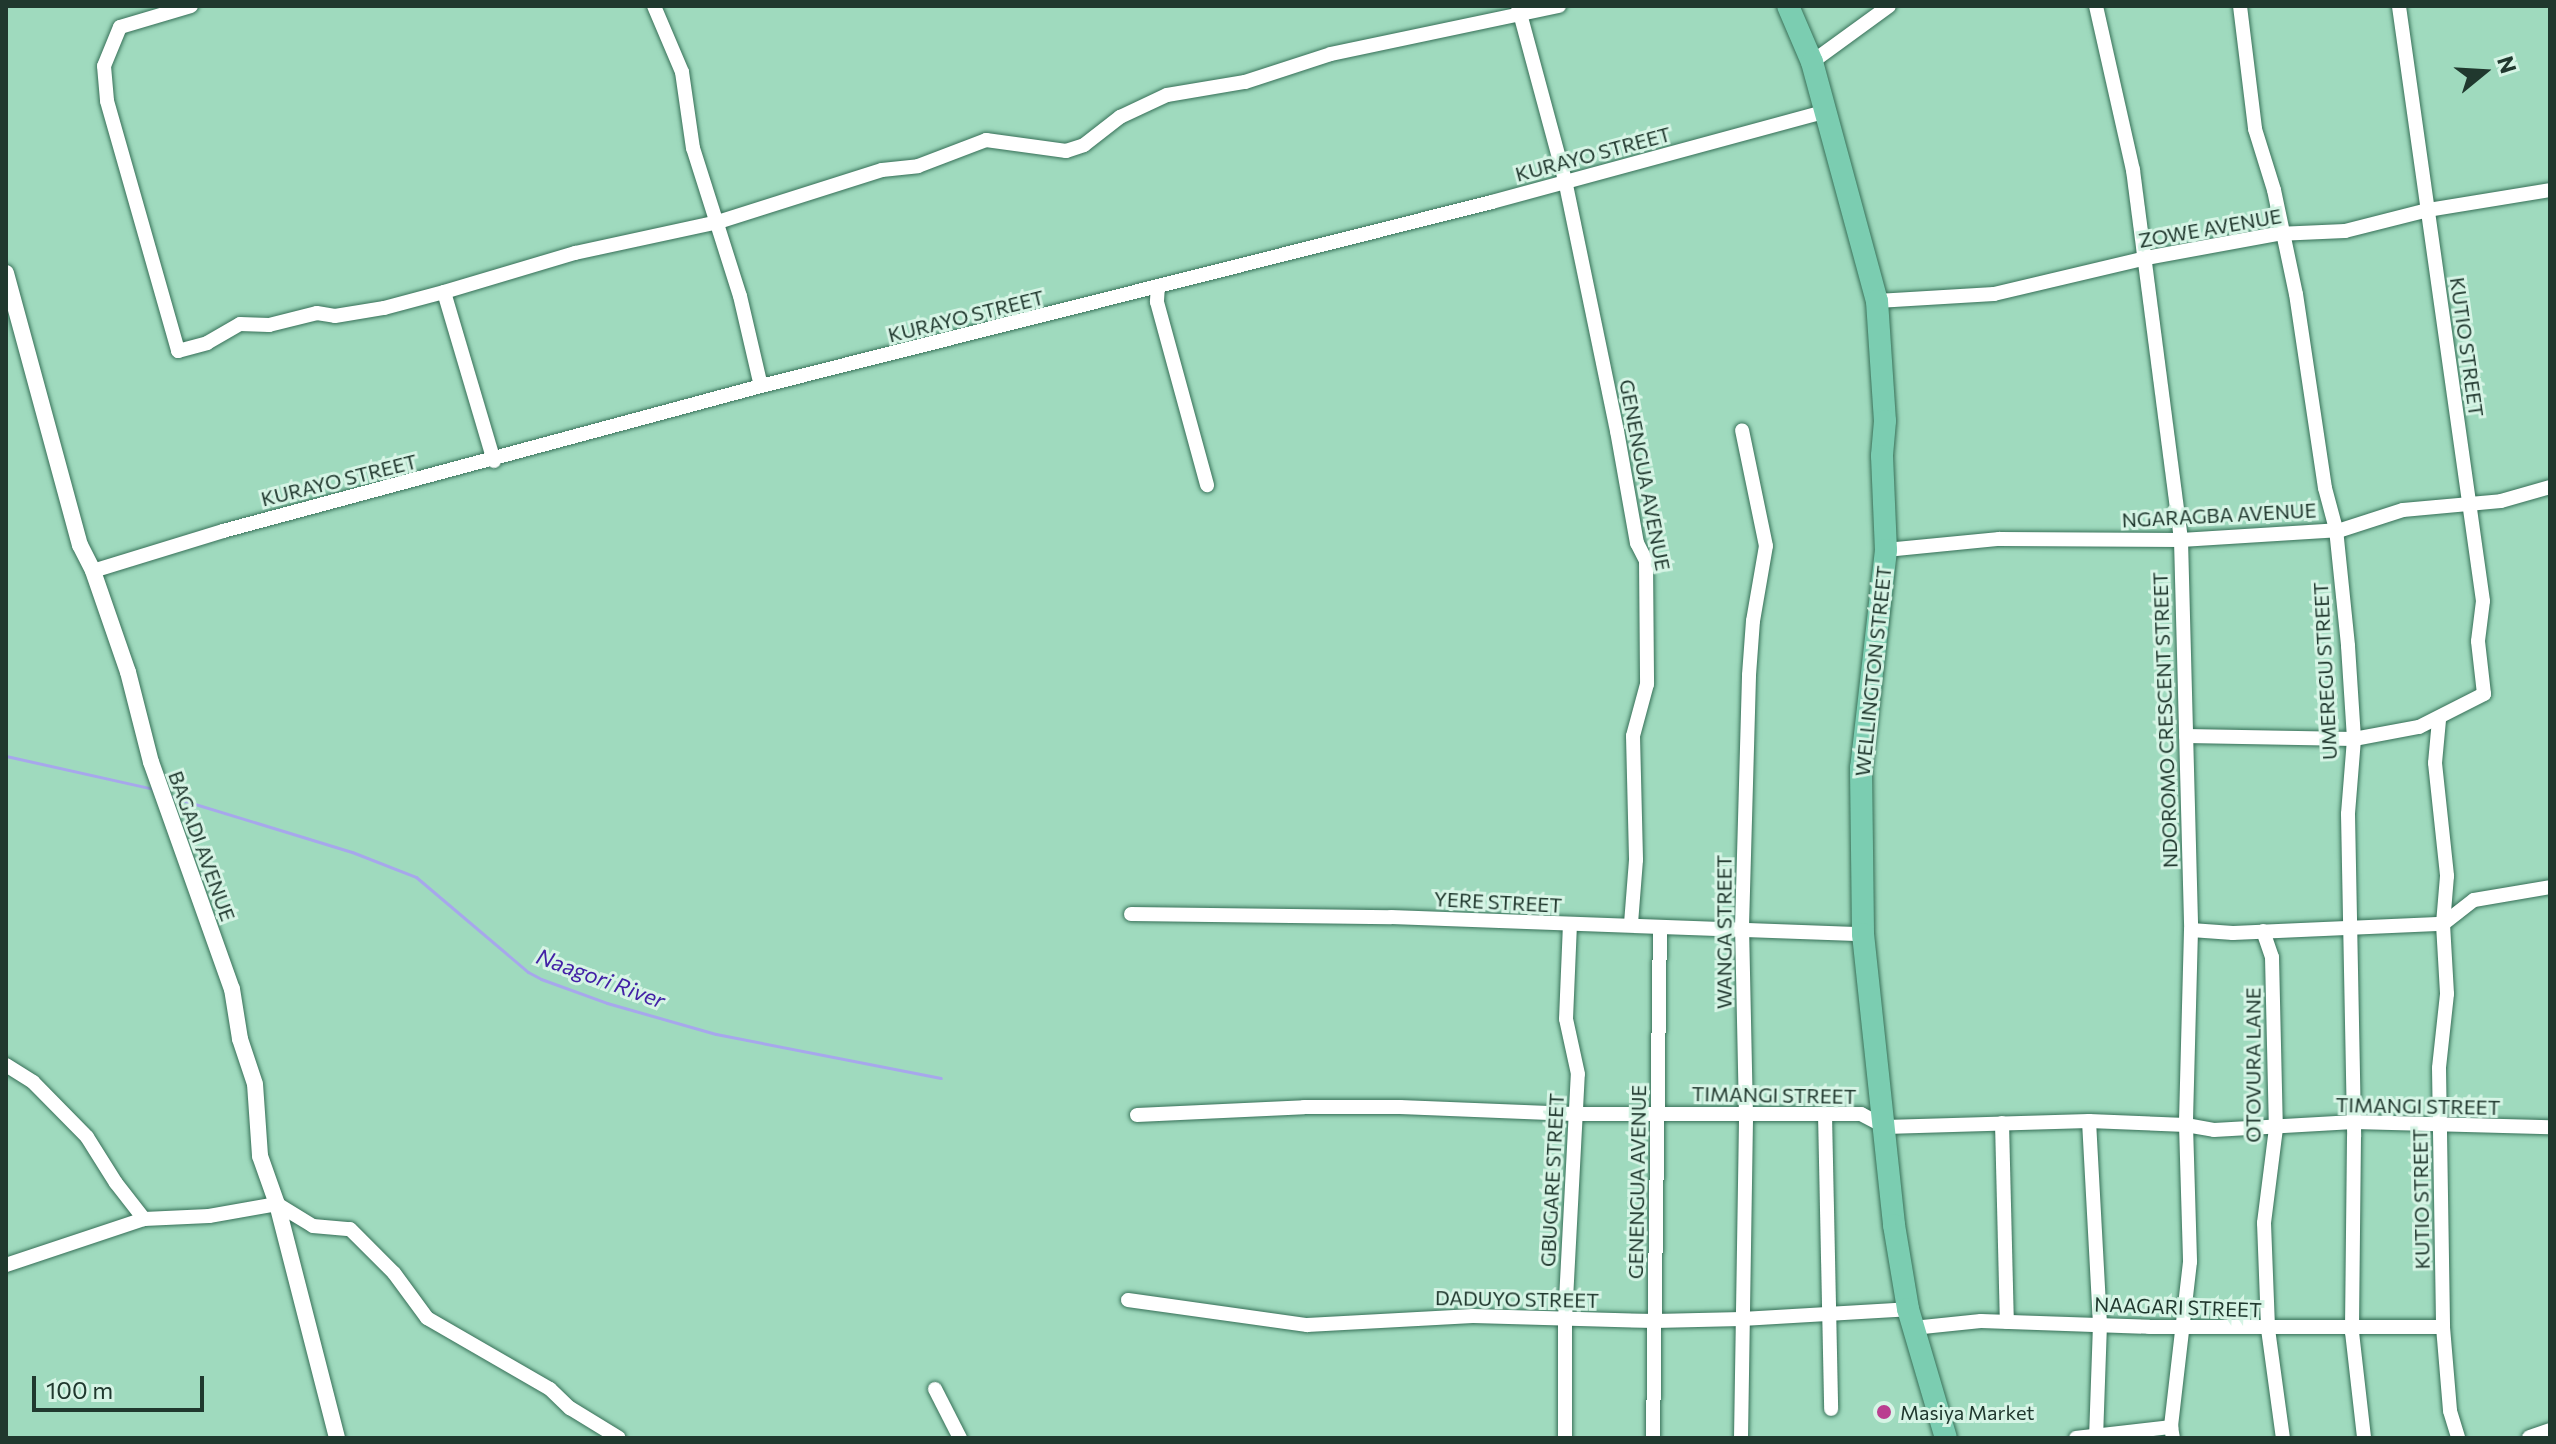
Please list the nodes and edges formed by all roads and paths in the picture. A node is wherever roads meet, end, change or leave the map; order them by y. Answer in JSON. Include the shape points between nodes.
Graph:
{"nodes":[{"id":1,"x":191,"y":6,"type":"edge"},
{"id":2,"x":654,"y":6,"type":"edge"},
{"id":3,"x":1559,"y":6,"type":"edge"},
{"id":4,"x":1788,"y":6,"type":"edge"},
{"id":5,"x":1889,"y":6,"type":"edge"},
{"id":6,"x":2096,"y":6,"type":"edge"},
{"id":7,"x":2240,"y":6,"type":"edge"},
{"id":8,"x":2399,"y":6,"type":"edge"},
{"id":9,"x":1519,"y":11,"type":"edge"},
{"id":10,"x":1812,"y":62,"type":"junction"},
{"id":11,"x":1826,"y":111,"type":"junction"},
{"id":12,"x":1565,"y":180,"type":"junction"},
{"id":13,"x":2550,"y":190,"type":"edge"},
{"id":14,"x":2428,"y":210,"type":"junction"},
{"id":15,"x":718,"y":222,"type":"junction"},
{"id":16,"x":2281,"y":234,"type":"junction"},
{"id":17,"x":2146,"y":258,"type":"junction"},
{"id":18,"x":6,"y":273,"type":"edge"},
{"id":19,"x":1158,"y":286,"type":"junction"},
{"id":20,"x":444,"y":292,"type":"junction"},
{"id":21,"x":1877,"y":301,"type":"junction"},
{"id":22,"x":761,"y":386,"type":"junction"},
{"id":23,"x":1742,"y":430,"type":"dead end"},
{"id":24,"x":494,"y":461,"type":"junction"},
{"id":25,"x":1207,"y":485,"type":"dead end"},
{"id":26,"x":2550,"y":487,"type":"edge"},
{"id":27,"x":2469,"y":504,"type":"junction"},
{"id":28,"x":2336,"y":529,"type":"junction"},
{"id":29,"x":2181,"y":540,"type":"junction"},
{"id":30,"x":1886,"y":550,"type":"junction"},
{"id":31,"x":93,"y":571,"type":"junction"},
{"id":32,"x":2439,"y":720,"type":"junction"},
{"id":33,"x":2186,"y":736,"type":"junction"},
{"id":34,"x":2354,"y":739,"type":"junction"},
{"id":35,"x":2550,"y":887,"type":"edge"},
{"id":36,"x":1131,"y":914,"type":"dead end"},
{"id":37,"x":1631,"y":924,"type":"junction"},
{"id":38,"x":2443,"y":924,"type":"junction"},
{"id":39,"x":1570,"y":925,"type":"junction"},
{"id":40,"x":2349,"y":926,"type":"junction"},
{"id":41,"x":1660,"y":927,"type":"junction"},
{"id":42,"x":1742,"y":927,"type":"junction"},
{"id":43,"x":2191,"y":930,"type":"junction"},
{"id":44,"x":2263,"y":931,"type":"junction"},
{"id":45,"x":1863,"y":934,"type":"junction"},
{"id":46,"x":6,"y":1065,"type":"edge"},
{"id":47,"x":1658,"y":1112,"type":"junction"},
{"id":48,"x":1574,"y":1114,"type":"junction"},
{"id":49,"x":1825,"y":1114,"type":"junction"},
{"id":50,"x":1137,"y":1115,"type":"dead end"},
{"id":51,"x":1746,"y":1116,"type":"junction"},
{"id":52,"x":2089,"y":1121,"type":"junction"},
{"id":53,"x":2354,"y":1122,"type":"junction"},
{"id":54,"x":2002,"y":1123,"type":"junction"},
{"id":55,"x":2186,"y":1125,"type":"junction"},
{"id":56,"x":2439,"y":1125,"type":"junction"},
{"id":57,"x":1885,"y":1127,"type":"junction"},
{"id":58,"x":2550,"y":1127,"type":"edge"},
{"id":59,"x":2276,"y":1128,"type":"junction"},
{"id":60,"x":277,"y":1204,"type":"junction"},
{"id":61,"x":144,"y":1219,"type":"junction"},
{"id":62,"x":6,"y":1265,"type":"edge"},
{"id":63,"x":1128,"y":1300,"type":"dead end"},
{"id":64,"x":1830,"y":1315,"type":"junction"},
{"id":65,"x":1565,"y":1319,"type":"junction"},
{"id":66,"x":1742,"y":1319,"type":"junction"},
{"id":67,"x":1910,"y":1319,"type":"junction"},
{"id":68,"x":1655,"y":1321,"type":"junction"},
{"id":69,"x":2007,"y":1322,"type":"junction"},
{"id":70,"x":2100,"y":1324,"type":"junction"},
{"id":71,"x":2354,"y":1325,"type":"junction"},
{"id":72,"x":2183,"y":1326,"type":"junction"},
{"id":73,"x":2443,"y":1327,"type":"junction"},
{"id":74,"x":2268,"y":1329,"type":"junction"},
{"id":75,"x":935,"y":1389,"type":"dead end"},
{"id":76,"x":1831,"y":1409,"type":"dead end"},
{"id":77,"x":2550,"y":1431,"type":"edge"},
{"id":78,"x":2172,"y":1432,"type":"edge"},
{"id":79,"x":2096,"y":1436,"type":"junction"},
{"id":80,"x":337,"y":1438,"type":"edge"},
{"id":81,"x":619,"y":1438,"type":"edge"},
{"id":82,"x":960,"y":1438,"type":"edge"},
{"id":83,"x":1565,"y":1438,"type":"edge"},
{"id":84,"x":1653,"y":1438,"type":"edge"},
{"id":85,"x":1741,"y":1438,"type":"edge"},
{"id":86,"x":1946,"y":1438,"type":"edge"},
{"id":87,"x":2076,"y":1438,"type":"edge"},
{"id":88,"x":2283,"y":1438,"type":"edge"},
{"id":89,"x":2364,"y":1438,"type":"edge"},
{"id":90,"x":2458,"y":1438,"type":"edge"},
{"id":91,"x":2530,"y":1438,"type":"edge"}],
"edges":[{"from":1,"to":20,"type":"street","via":[[120,27],[104,66],[107,101],[178,351],[207,343],[240,324],[269,325],[317,313],[335,316]]},
{"from":2,"to":15,"type":"street","via":[[682,72],[693,148]]},
{"from":3,"to":9,"type":"street"},
{"from":4,"to":10,"type":"main road","name":"WELLINGTON STREET"},
{"from":5,"to":10,"type":"street"},
{"from":6,"to":17,"type":"street","name":"NDOROMO CRESCENT STREET","via":[[2133,170]]},
{"from":7,"to":16,"type":"street","name":"UMEREGU STREET","via":[[2255,129]]},
{"from":8,"to":14,"type":"street","name":"KUTIO STREET"},
{"from":9,"to":12,"type":"street","name":"GENENGUA AVENUE"},
{"from":9,"to":15,"type":"street","via":[[1331,54],[1245,82],[1167,95],[1066,151],[986,140],[918,166],[882,170]]},
{"from":10,"to":11,"type":"main road","name":"WELLINGTON STREET"},
{"from":11,"to":12,"type":"street","name":"KURAYO STREET"},
{"from":11,"to":21,"type":"main road","name":"WELLINGTON STREET"},
{"from":12,"to":19,"type":"street","name":"KURAYO STREET"},
{"from":12,"to":37,"type":"street","name":"GENENGUA AVENUE","via":[[1637,543],[1646,561],[1647,684],[1633,736],[1636,860]]},
{"from":13,"to":14,"type":"street","name":"ZOWE AVENUE"},
{"from":14,"to":16,"type":"street","name":"ZOWE AVENUE","via":[[2345,231]]},
{"from":14,"to":27,"type":"street","name":"KUTIO STREET"},
{"from":15,"to":20,"type":"street","via":[[575,253]]},
{"from":15,"to":22,"type":"street"},
{"from":16,"to":17,"type":"street","name":"ZOWE AVENUE"},
{"from":16,"to":28,"type":"street","name":"UMEREGU STREET"},
{"from":17,"to":21,"type":"street","name":"ZOWE AVENUE","via":[[1994,294]]},
{"from":17,"to":29,"type":"street","name":"NDOROMO CRESCENT STREET"},
{"from":18,"to":31,"type":"street","name":"BAGADI AVENUE","via":[[80,545]]},
{"from":19,"to":22,"type":"street","name":"KURAYO STREET"},
{"from":19,"to":25,"type":"street","via":[[1157,302]]},
{"from":20,"to":24,"type":"street"},
{"from":21,"to":30,"type":"main road","name":"WELLINGTON STREET"},
{"from":22,"to":24,"type":"street","name":"KURAYO STREET"},
{"from":23,"to":42,"type":"street","name":"WANGA STREET","via":[[1766,546],[1749,675]]},
{"from":24,"to":31,"type":"street","name":"KURAYO STREET"},
{"from":26,"to":27,"type":"street","name":"NGARAGBA AVENUE"},
{"from":27,"to":28,"type":"street","name":"NGARAGBA AVENUE","via":[[2403,510]]},
{"from":27,"to":32,"type":"street","name":"KUTIO STREET","via":[[2483,601],[2478,641],[2484,694]]},
{"from":28,"to":29,"type":"street","name":"NGARAGBA AVENUE"},
{"from":28,"to":34,"type":"street","name":"UMEREGU STREET"},
{"from":29,"to":30,"type":"street","name":"NGARAGBA AVENUE","via":[[1999,539]]},
{"from":29,"to":33,"type":"street","name":"NDOROMO CRESCENT STREET"},
{"from":30,"to":45,"type":"main road","name":"WELLINGTON STREET","via":[[1861,768]]},
{"from":31,"to":60,"type":"street","name":"BAGADI AVENUE","via":[[128,672],[151,762],[232,989],[255,1084],[260,1156]]},
{"from":32,"to":34,"type":"street"},
{"from":32,"to":38,"type":"street","name":"KUTIO STREET","via":[[2434,736],[2447,876]]},
{"from":33,"to":34,"type":"street"},
{"from":33,"to":43,"type":"street","name":"NDOROMO CRESCENT STREET"},
{"from":34,"to":40,"type":"street","name":"UMEREGU STREET"},
{"from":35,"to":38,"type":"street","via":[[2474,900]]},
{"from":36,"to":39,"type":"street","name":"YERE STREET"},
{"from":37,"to":39,"type":"street","name":"YERE STREET"},
{"from":37,"to":41,"type":"street","name":"YERE STREET"},
{"from":38,"to":40,"type":"street"},
{"from":38,"to":56,"type":"street","name":"KUTIO STREET","via":[[2447,994]]},
{"from":39,"to":48,"type":"street","name":"GBUGARE STREET","via":[[1566,1019],[1578,1074]]},
{"from":40,"to":44,"type":"street"},
{"from":40,"to":53,"type":"street","name":"UMEREGU STREET"},
{"from":41,"to":42,"type":"street","name":"YERE STREET"},
{"from":41,"to":47,"type":"street","name":"GENENGUA AVENUE"},
{"from":42,"to":45,"type":"street","name":"YERE STREET"},
{"from":42,"to":51,"type":"street","name":"WANGA STREET"},
{"from":43,"to":44,"type":"street"},
{"from":43,"to":55,"type":"street","name":"NDOROMO CRESCENT STREET"},
{"from":44,"to":59,"type":"street","name":"OTOVURA LANE","via":[[2272,957]]},
{"from":45,"to":57,"type":"main road","name":"WELLINGTON STREET"},
{"from":46,"to":61,"type":"street","via":[[33,1082],[87,1137]]},
{"from":47,"to":48,"type":"street","name":"TIMANGI STREET"},
{"from":47,"to":51,"type":"street","name":"TIMANGI STREET"},
{"from":47,"to":68,"type":"street","name":"GENENGUA AVENUE"},
{"from":48,"to":50,"type":"street","name":"TIMANGI STREET","via":[[1304,1107]]},
{"from":48,"to":65,"type":"street","name":"GBUGARE STREET"},
{"from":49,"to":51,"type":"street","name":"TIMANGI STREET"},
{"from":49,"to":57,"type":"street","name":"TIMANGI STREET","via":[[1861,1114]]},
{"from":49,"to":64,"type":"street"},
{"from":51,"to":66,"type":"street","name":"WANGA STREET"},
{"from":52,"to":54,"type":"street","name":"TIMANGI STREET"},
{"from":52,"to":55,"type":"street","name":"TIMANGI STREET"},
{"from":52,"to":70,"type":"street"},
{"from":53,"to":56,"type":"street","name":"TIMANGI STREET"},
{"from":53,"to":59,"type":"street","name":"TIMANGI STREET"},
{"from":53,"to":71,"type":"street","name":"UMEREGU STREET"},
{"from":54,"to":57,"type":"street","name":"TIMANGI STREET"},
{"from":54,"to":69,"type":"street"},
{"from":55,"to":59,"type":"street","name":"TIMANGI STREET","via":[[2214,1130]]},
{"from":55,"to":72,"type":"street","name":"NDOROMO CRESCENT STREET","via":[[2190,1262]]},
{"from":56,"to":58,"type":"street","name":"TIMANGI STREET"},
{"from":56,"to":73,"type":"street","name":"KUTIO STREET"},
{"from":57,"to":67,"type":"main road","name":"WELLINGTON STREET"},
{"from":59,"to":74,"type":"street","name":"OTOVURA LANE","via":[[2264,1223]]},
{"from":60,"to":61,"type":"street","via":[[209,1216]]},
{"from":60,"to":80,"type":"street","name":"BAGADI AVENUE"},
{"from":60,"to":81,"type":"street","via":[[313,1226],[350,1229],[394,1273],[427,1318],[550,1389]]},
{"from":61,"to":62,"type":"street"},
{"from":63,"to":65,"type":"street","name":"DADUYO STREET","via":[[1307,1325],[1473,1316]]},
{"from":64,"to":66,"type":"street","name":"DADUYO STREET"},
{"from":64,"to":67,"type":"street","name":"DADUYO STREET"},
{"from":64,"to":76,"type":"street"},
{"from":65,"to":68,"type":"street","name":"DADUYO STREET"},
{"from":65,"to":83,"type":"street","name":"GBUGARE STREET"},
{"from":66,"to":68,"type":"street","name":"DADUYO STREET"},
{"from":66,"to":85,"type":"street","name":"WANGA STREET"},
{"from":67,"to":69,"type":"street","name":"NAAGARI STREET"},
{"from":67,"to":86,"type":"main road","name":"WELLINGTON STREET"},
{"from":68,"to":84,"type":"street","name":"GENENGUA AVENUE"},
{"from":69,"to":70,"type":"street","name":"NAAGARI STREET"},
{"from":70,"to":72,"type":"street","name":"NAAGARI STREET"},
{"from":70,"to":79,"type":"street"},
{"from":71,"to":73,"type":"street","name":"NAAGARI STREET"},
{"from":71,"to":74,"type":"street","name":"NAAGARI STREET"},
{"from":71,"to":89,"type":"street","name":"UMEREGU STREET"},
{"from":72,"to":74,"type":"street","name":"NAAGARI STREET"},
{"from":72,"to":78,"type":"street","name":"NDOROMO CRESCENT STREET"},
{"from":73,"to":90,"type":"street","name":"KUTIO STREET","via":[[2450,1411]]},
{"from":74,"to":88,"type":"street","name":"OTOVURA LANE"},
{"from":75,"to":82,"type":"street"},
{"from":77,"to":91,"type":"street"},
{"from":78,"to":79,"type":"street"},
{"from":79,"to":87,"type":"street"}]}
